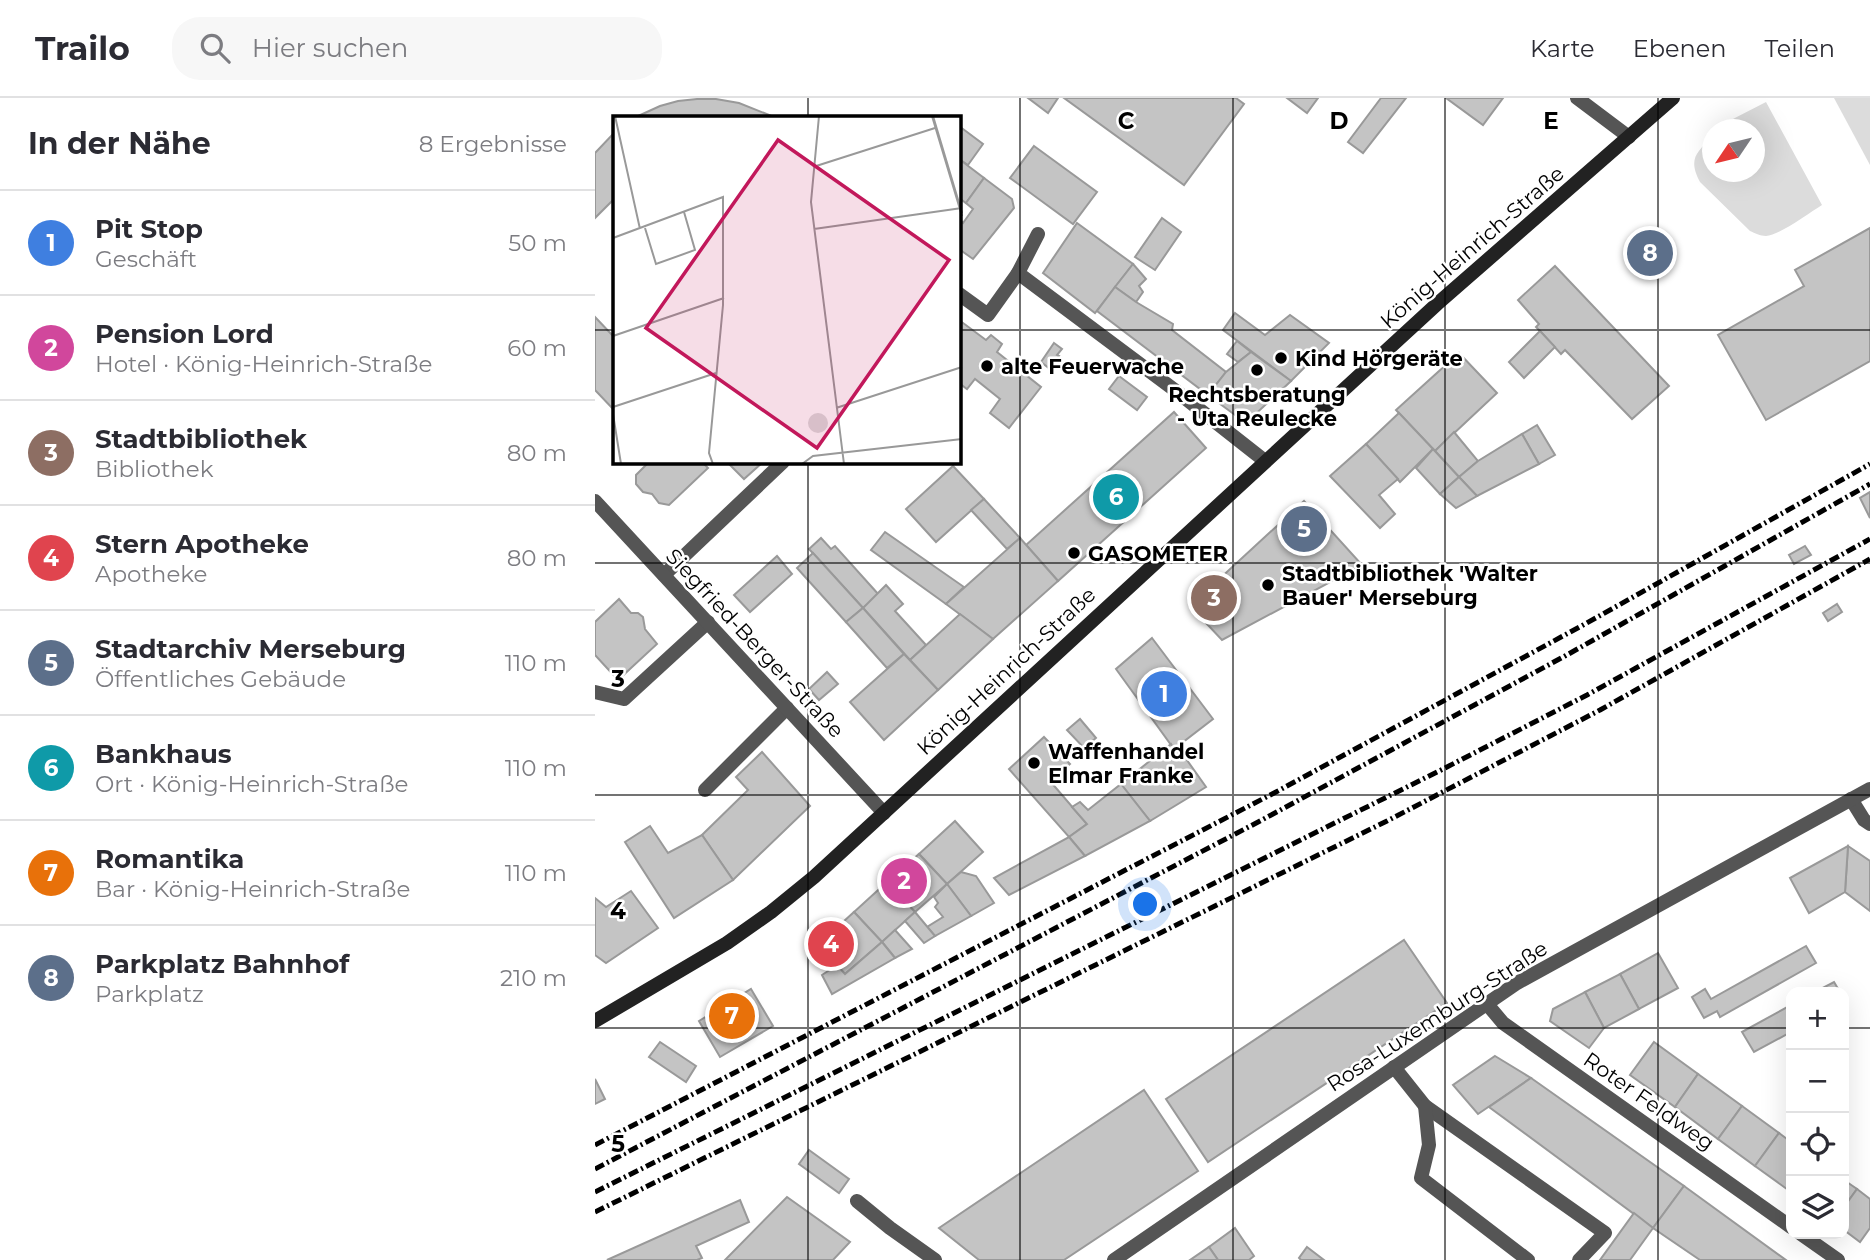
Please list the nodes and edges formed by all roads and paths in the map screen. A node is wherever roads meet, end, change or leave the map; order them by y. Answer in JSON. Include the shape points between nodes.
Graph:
{"nodes":[{"id":1,"x":1577,"y":98,"type":"edge"},
{"id":2,"x":1673,"y":98,"type":"edge"},
{"id":3,"x":1629,"y":137,"type":"junction"},
{"id":4,"x":1038,"y":234,"type":"dead end"},
{"id":5,"x":1018,"y":273,"type":"junction"},
{"id":6,"x":961,"y":295,"type":"edge"},
{"id":7,"x":1265,"y":461,"type":"junction"},
{"id":8,"x":781,"y":464,"type":"edge"},
{"id":9,"x":595,"y":501,"type":"edge"},
{"id":10,"x":664,"y":575,"type":"junction"},
{"id":11,"x":708,"y":622,"type":"junction"},
{"id":12,"x":595,"y":692,"type":"edge"},
{"id":13,"x":787,"y":708,"type":"junction"},
{"id":14,"x":1870,"y":789,"type":"edge"},
{"id":15,"x":705,"y":790,"type":"dead end"},
{"id":16,"x":1851,"y":799,"type":"junction"},
{"id":17,"x":884,"y":813,"type":"junction"},
{"id":18,"x":1870,"y":824,"type":"edge"},
{"id":19,"x":1487,"y":1004,"type":"junction"},
{"id":20,"x":598,"y":1015,"type":"edge"},
{"id":21,"x":1394,"y":1068,"type":"junction"},
{"id":22,"x":1425,"y":1106,"type":"junction"},
{"id":23,"x":857,"y":1201,"type":"dead end"},
{"id":24,"x":1786,"y":1223,"type":"edge"},
{"id":25,"x":1808,"y":1239,"type":"edge"},
{"id":26,"x":935,"y":1260,"type":"edge"},
{"id":27,"x":1114,"y":1260,"type":"edge"},
{"id":28,"x":1528,"y":1260,"type":"edge"},
{"id":29,"x":1579,"y":1260,"type":"edge"},
{"id":30,"x":1838,"y":1260,"type":"edge"}],
"edges":[{"from":1,"to":3,"type":"street"},
{"from":2,"to":3,"type":"main road","name":"König-Heinrich-Straße"},
{"from":3,"to":7,"type":"main road","name":"König-Heinrich-Straße"},
{"from":4,"to":5,"type":"street"},
{"from":5,"to":6,"type":"street","via":[[988,315]]},
{"from":5,"to":7,"type":"street"},
{"from":7,"to":17,"type":"main road","name":"König-Heinrich-Straße"},
{"from":8,"to":10,"type":"street"},
{"from":9,"to":10,"type":"street","name":"Siegfried-Berger-Straße"},
{"from":10,"to":11,"type":"street","name":"Siegfried-Berger-Straße"},
{"from":11,"to":12,"type":"street","via":[[624,699]]},
{"from":11,"to":13,"type":"street","name":"Siegfried-Berger-Straße"},
{"from":13,"to":15,"type":"street"},
{"from":13,"to":17,"type":"street","name":"Siegfried-Berger-Straße"},
{"from":14,"to":16,"type":"street","name":"Rosa-Luxemburg-Straße"},
{"from":16,"to":18,"type":"street"},
{"from":16,"to":19,"type":"street","name":"Rosa-Luxemburg-Straße","via":[[1517,983]]},
{"from":17,"to":20,"type":"main road","name":"König-Heinrich-Straße","via":[[771,912],[727,943]]},
{"from":19,"to":21,"type":"street","name":"Rosa-Luxemburg-Straße"},
{"from":19,"to":24,"type":"street","name":"Roter Feldweg","via":[[1503,1023]]},
{"from":21,"to":22,"type":"street"},
{"from":21,"to":27,"type":"street","name":"Rosa-Luxemburg-Straße"},
{"from":22,"to":28,"type":"street","via":[[1429,1145],[1421,1178]]},
{"from":22,"to":29,"type":"street","via":[[1605,1233]]},
{"from":23,"to":26,"type":"street"},
{"from":25,"to":30,"type":"street"}]}
